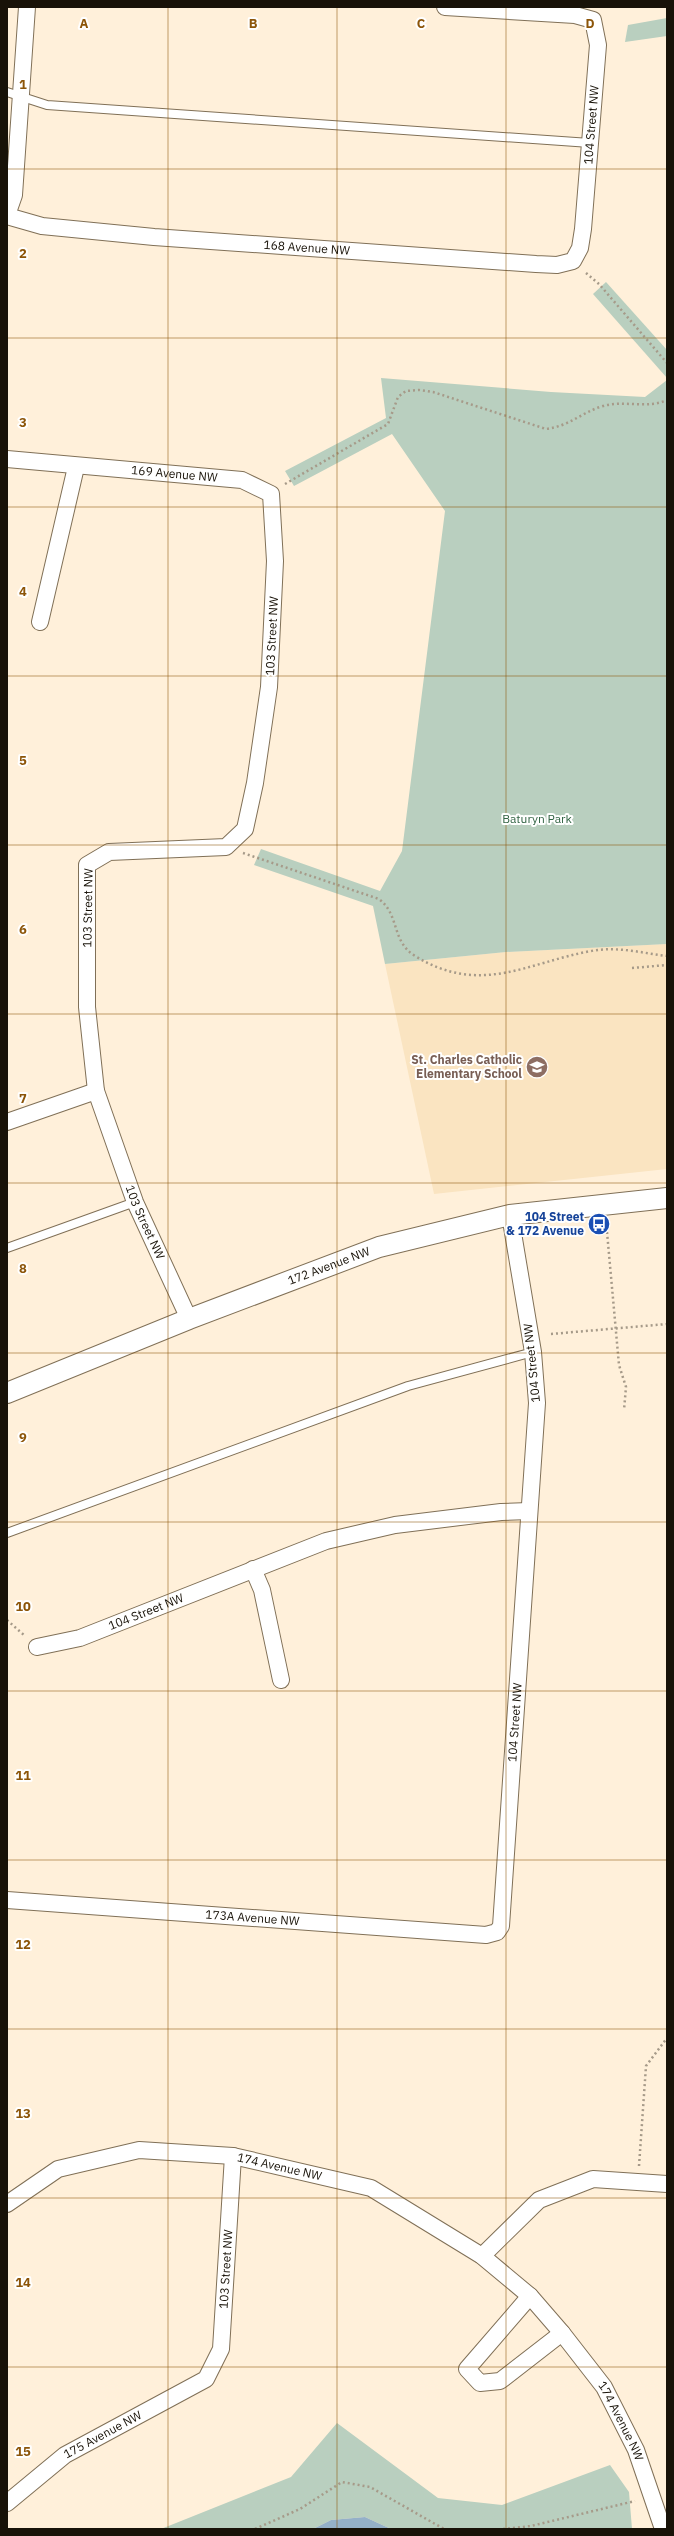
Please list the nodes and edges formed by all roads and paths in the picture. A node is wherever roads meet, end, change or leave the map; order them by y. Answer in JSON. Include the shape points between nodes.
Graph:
{"nodes":[{"id":1,"x":27,"y":7,"type":"edge"},
{"id":2,"x":445,"y":7,"type":"edge"},
{"id":3,"x":14,"y":95,"type":"edge"},
{"id":4,"x":590,"y":143,"type":"junction"},
{"id":5,"x":7,"y":216,"type":"edge"},
{"id":6,"x":573,"y":261,"type":"junction"},
{"id":7,"x":667,"y":363,"type":"edge"},
{"id":8,"x":667,"y":400,"type":"edge"},
{"id":9,"x":7,"y":459,"type":"edge"},
{"id":10,"x":76,"y":467,"type":"junction"},
{"id":11,"x":271,"y":494,"type":"junction"},
{"id":12,"x":40,"y":622,"type":"dead end"},
{"id":13,"x":226,"y":847,"type":"junction"},
{"id":14,"x":667,"y":956,"type":"edge"},
{"id":15,"x":667,"y":965,"type":"edge"},
{"id":16,"x":632,"y":968,"type":"dead end"},
{"id":17,"x":96,"y":1091,"type":"junction"},
{"id":18,"x":7,"y":1122,"type":"edge"},
{"id":19,"x":667,"y":1198,"type":"edge"},
{"id":20,"x":135,"y":1202,"type":"junction"},
{"id":21,"x":510,"y":1215,"type":"junction"},
{"id":22,"x":607,"y":1232,"type":"dead end"},
{"id":23,"x":7,"y":1248,"type":"edge"},
{"id":24,"x":190,"y":1319,"type":"junction"},
{"id":25,"x":667,"y":1324,"type":"edge"},
{"id":26,"x":616,"y":1328,"type":"junction"},
{"id":27,"x":551,"y":1334,"type":"dead end"},
{"id":28,"x":533,"y":1352,"type":"junction"},
{"id":29,"x":7,"y":1393,"type":"edge"},
{"id":30,"x":624,"y":1410,"type":"dead end"},
{"id":31,"x":529,"y":1512,"type":"junction"},
{"id":32,"x":7,"y":1533,"type":"edge"},
{"id":33,"x":253,"y":1569,"type":"junction"},
{"id":34,"x":7,"y":1620,"type":"edge"},
{"id":35,"x":37,"y":1647,"type":"joint"},
{"id":36,"x":281,"y":1680,"type":"dead end"},
{"id":37,"x":7,"y":1900,"type":"edge"},
{"id":38,"x":497,"y":1932,"type":"joint"},
{"id":39,"x":667,"y":2038,"type":"edge"},
{"id":40,"x":233,"y":2156,"type":"junction"},
{"id":41,"x":638,"y":2182,"type":"junction"},
{"id":42,"x":667,"y":2184,"type":"edge"},
{"id":43,"x":7,"y":2204,"type":"edge"},
{"id":44,"x":482,"y":2256,"type":"junction"},
{"id":45,"x":530,"y":2296,"type":"junction"},
{"id":46,"x":562,"y":2333,"type":"junction"},
{"id":47,"x":206,"y":2379,"type":"joint"},
{"id":48,"x":653,"y":2497,"type":"junction"},
{"id":49,"x":7,"y":2503,"type":"edge"},
{"id":50,"x":662,"y":2524,"type":"edge"},
{"id":51,"x":255,"y":2529,"type":"edge"},
{"id":52,"x":444,"y":2529,"type":"edge"},
{"id":53,"x":503,"y":2529,"type":"edge"}],
"edges":[{"from":1,"to":3,"type":"street"},
{"from":2,"to":4,"type":"street","name":"104 Street NW","via":[[575,15],[593,20],[598,45]]},
{"from":3,"to":4,"type":"lane","via":[[47,105]]},
{"from":3,"to":5,"type":"street","via":[[14,195]]},
{"from":4,"to":6,"type":"street","name":"104 Street NW","via":[[583,229],[580,248]]},
{"from":5,"to":6,"type":"street","name":"168 Avenue NW","via":[[42,226],[154,237],[536,264],[557,265]]},
{"from":6,"to":7,"type":"path","via":[[599,284]]},
{"from":8,"to":11,"type":"path","via":[[661,403],[630,402],[603,406],[562,427],[546,429],[433,392],[406,391],[398,397],[388,424],[293,478]]},
{"from":9,"to":10,"type":"street","name":"169 Avenue NW"},
{"from":10,"to":11,"type":"street","name":"169 Avenue NW","via":[[242,480]]},
{"from":10,"to":12,"type":"street"},
{"from":11,"to":13,"type":"street","name":"103 Street NW","via":[[275,600],[268,694],[245,829]]},
{"from":13,"to":14,"type":"path","via":[[379,899],[387,906],[403,947],[433,965],[460,972],[477,976],[511,973],[604,949]]},
{"from":13,"to":17,"type":"street","name":"103 Street NW","via":[[109,852],[87,865],[87,1007]]},
{"from":15,"to":16,"type":"path"},
{"from":17,"to":18,"type":"street"},
{"from":17,"to":20,"type":"street","name":"103 Street NW"},
{"from":19,"to":21,"type":"street","name":"172 Avenue NW"},
{"from":20,"to":23,"type":"lane"},
{"from":20,"to":24,"type":"street","name":"103 Street NW"},
{"from":21,"to":24,"type":"street","name":"172 Avenue NW","via":[[379,1247]]},
{"from":21,"to":28,"type":"street","name":"104 Street NW"},
{"from":22,"to":26,"type":"path"},
{"from":24,"to":29,"type":"street","name":"172 Avenue NW"},
{"from":25,"to":26,"type":"path"},
{"from":26,"to":27,"type":"path"},
{"from":26,"to":30,"type":"path","via":[[619,1365],[626,1387]]},
{"from":28,"to":31,"type":"street","name":"104 Street NW","via":[[536,1403]]},
{"from":28,"to":32,"type":"lane","via":[[408,1386]]},
{"from":31,"to":33,"type":"street","name":"104 Street NW","via":[[501,1512],[395,1525],[326,1541]]},
{"from":31,"to":38,"type":"street","name":"104 Street NW","via":[[504,1900],[501,1926]]},
{"from":33,"to":35,"type":"street","name":"104 Street NW","via":[[80,1638]]},
{"from":33,"to":36,"type":"street","via":[[262,1590]]},
{"from":34,"to":35,"type":"path"},
{"from":37,"to":38,"type":"street","name":"173A Avenue NW","via":[[479,1934]]},
{"from":39,"to":41,"type":"path","via":[[646,2066]]},
{"from":40,"to":43,"type":"street","name":"174 Avenue NW","via":[[139,2150],[58,2169]]},
{"from":40,"to":44,"type":"street","name":"174 Avenue NW","via":[[370,2188]]},
{"from":40,"to":47,"type":"street","name":"103 Street NW","via":[[221,2349]]},
{"from":41,"to":42,"type":"street"},
{"from":41,"to":44,"type":"street","via":[[593,2179],[539,2200]]},
{"from":44,"to":45,"type":"street","name":"174 Avenue NW"},
{"from":45,"to":46,"type":"street","name":"174 Avenue NW"},
{"from":45,"to":46,"type":"street","via":[[467,2369],[480,2383],[500,2381]]},
{"from":46,"to":48,"type":"street","name":"174 Avenue NW","via":[[604,2387],[636,2450]]},
{"from":47,"to":49,"type":"street","name":"175 Avenue NW","via":[[65,2455]]},
{"from":48,"to":50,"type":"street","name":"174 Avenue NW"},
{"from":48,"to":53,"type":"path","via":[[589,2510],[530,2526]]},
{"from":51,"to":52,"type":"path","via":[[300,2509],[342,2482],[370,2487]]}]}
